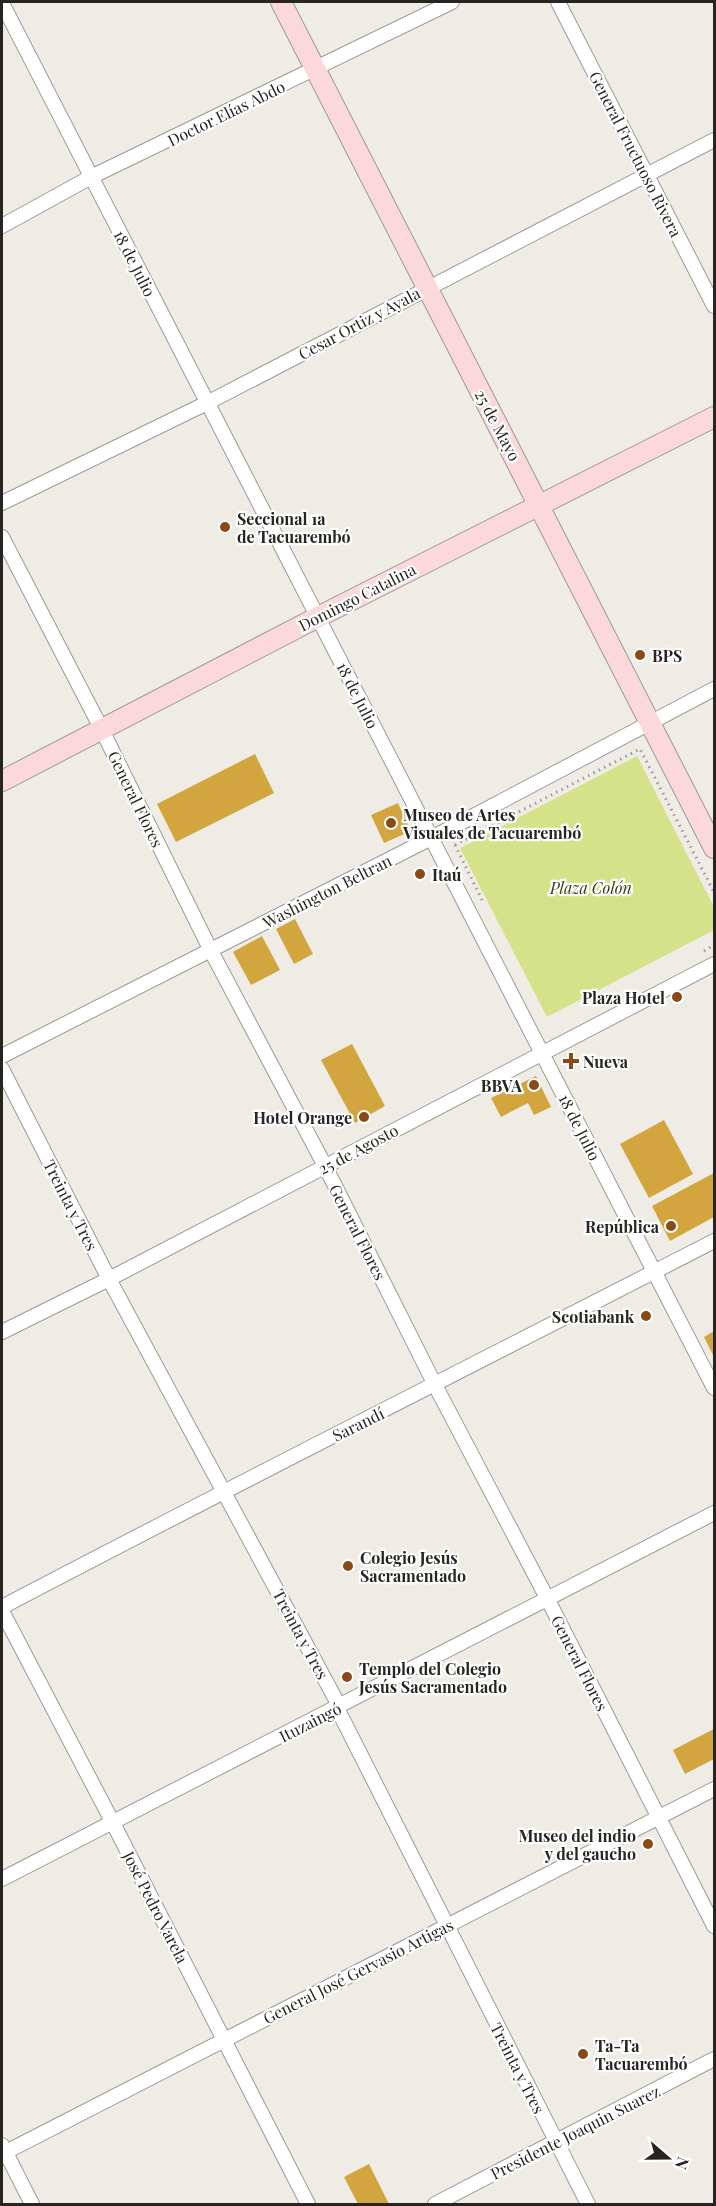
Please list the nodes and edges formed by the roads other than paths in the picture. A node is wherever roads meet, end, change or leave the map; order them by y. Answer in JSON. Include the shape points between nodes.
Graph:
{"nodes":[{"id":1,"x":281,"y":2,"type":"edge"},
{"id":2,"x":452,"y":2,"type":"edge"},
{"id":3,"x":558,"y":2,"type":"edge"},
{"id":4,"x":2,"y":3,"type":"edge"},
{"id":5,"x":316,"y":69,"type":"junction"},
{"id":6,"x":714,"y":140,"type":"edge"},
{"id":7,"x":647,"y":175,"type":"junction"},
{"id":8,"x":92,"y":177,"type":"junction"},
{"id":9,"x":2,"y":226,"type":"edge"},
{"id":10,"x":426,"y":288,"type":"junction"},
{"id":11,"x":714,"y":306,"type":"edge"},
{"id":12,"x":207,"y":403,"type":"junction"},
{"id":13,"x":714,"y":417,"type":"edge"},
{"id":14,"x":2,"y":503,"type":"edge"},
{"id":15,"x":540,"y":506,"type":"junction"},
{"id":16,"x":2,"y":537,"type":"edge"},
{"id":17,"x":318,"y":617,"type":"junction"},
{"id":18,"x":714,"y":689,"type":"edge"},
{"id":19,"x":650,"y":724,"type":"junction"},
{"id":20,"x":101,"y":728,"type":"junction"},
{"id":21,"x":2,"y":781,"type":"edge"},
{"id":22,"x":430,"y":838,"type":"junction"},
{"id":23,"x":714,"y":848,"type":"edge"},
{"id":24,"x":211,"y":951,"type":"junction"},
{"id":25,"x":714,"y":964,"type":"edge"},
{"id":26,"x":542,"y":1053,"type":"junction"},
{"id":27,"x":2,"y":1056,"type":"edge"},
{"id":28,"x":2,"y":1069,"type":"edge"},
{"id":29,"x":325,"y":1166,"type":"junction"},
{"id":30,"x":714,"y":1241,"type":"edge"},
{"id":31,"x":654,"y":1272,"type":"junction"},
{"id":32,"x":109,"y":1279,"type":"junction"},
{"id":33,"x":2,"y":1332,"type":"edge"},
{"id":34,"x":435,"y":1385,"type":"junction"},
{"id":35,"x":714,"y":1388,"type":"edge"},
{"id":36,"x":224,"y":1490,"type":"junction"},
{"id":37,"x":714,"y":1514,"type":"edge"},
{"id":38,"x":547,"y":1598,"type":"junction"},
{"id":39,"x":2,"y":1609,"type":"edge"},
{"id":40,"x":337,"y":1708,"type":"junction"},
{"id":41,"x":714,"y":1789,"type":"edge"},
{"id":42,"x":659,"y":1818,"type":"junction"},
{"id":43,"x":113,"y":1823,"type":"junction"},
{"id":44,"x":2,"y":1879,"type":"edge"},
{"id":45,"x":446,"y":1926,"type":"junction"},
{"id":46,"x":714,"y":1926,"type":"edge"},
{"id":47,"x":223,"y":2040,"type":"junction"},
{"id":48,"x":714,"y":2059,"type":"edge"},
{"id":49,"x":556,"y":2142,"type":"junction"},
{"id":50,"x":3,"y":2151,"type":"edge"},
{"id":51,"x":32,"y":2205,"type":"edge"},
{"id":52,"x":308,"y":2205,"type":"edge"},
{"id":53,"x":435,"y":2205,"type":"edge"},
{"id":54,"x":588,"y":2205,"type":"edge"}],
"edges":[{"from":1,"to":5,"type":"street","name":"25 de Mayo"},
{"from":2,"to":5,"type":"street","name":"Doctor Elías Abdo"},
{"from":3,"to":7,"type":"street","name":"General Fructuoso Rivera"},
{"from":4,"to":8,"type":"street","name":"18 de Julio"},
{"from":5,"to":8,"type":"street","name":"Doctor Elías Abdo"},
{"from":5,"to":10,"type":"street","name":"25 de Mayo"},
{"from":6,"to":7,"type":"street","name":"Cesar Ortiz y Ayala"},
{"from":7,"to":10,"type":"street","name":"Cesar Ortiz y Ayala"},
{"from":7,"to":11,"type":"street","name":"General Fructuoso Rivera"},
{"from":8,"to":9,"type":"street","name":"Doctor Elías Abdo"},
{"from":8,"to":12,"type":"street","name":"18 de Julio"},
{"from":10,"to":12,"type":"street","name":"Cesar Ortiz y Ayala"},
{"from":10,"to":15,"type":"street","name":"25 de Mayo"},
{"from":12,"to":14,"type":"street","name":"Cesar Ortiz y Ayala"},
{"from":12,"to":17,"type":"street","name":"18 de Julio"},
{"from":13,"to":15,"type":"street","name":"Domingo Catalina"},
{"from":15,"to":17,"type":"street","name":"Domingo Catalina"},
{"from":15,"to":19,"type":"street","name":"25 de Mayo"},
{"from":16,"to":20,"type":"street","name":"General Flores"},
{"from":17,"to":20,"type":"street","name":"Domingo Catalina"},
{"from":17,"to":22,"type":"street","name":"18 de Julio"},
{"from":18,"to":19,"type":"street","name":"Washington Beltran"},
{"from":19,"to":22,"type":"street","name":"Washington Beltran"},
{"from":19,"to":23,"type":"street","name":"25 de Mayo"},
{"from":20,"to":21,"type":"street","name":"Domingo Catalina"},
{"from":20,"to":24,"type":"street","name":"General Flores"},
{"from":22,"to":24,"type":"street","name":"Washington Beltran"},
{"from":22,"to":26,"type":"street","name":"18 de Julio"},
{"from":24,"to":27,"type":"street","name":"Washington Beltran"},
{"from":24,"to":29,"type":"street","name":"General Flores"},
{"from":25,"to":26,"type":"street","name":"25 de Agosto"},
{"from":26,"to":29,"type":"street","name":"25 de Agosto"},
{"from":26,"to":31,"type":"street","name":"18 de Julio"},
{"from":28,"to":32,"type":"street","name":"Treinta y Tres"},
{"from":29,"to":32,"type":"street","name":"25 de Agosto"},
{"from":29,"to":34,"type":"street","name":"General Flores"},
{"from":30,"to":31,"type":"street","name":"Sarandí"},
{"from":31,"to":34,"type":"street","name":"Sarandí"},
{"from":31,"to":35,"type":"street","name":"18 de Julio"},
{"from":32,"to":33,"type":"street","name":"25 de Agosto"},
{"from":32,"to":36,"type":"street","name":"Treinta y Tres"},
{"from":34,"to":36,"type":"street","name":"Sarandí"},
{"from":34,"to":38,"type":"street","name":"General Flores"},
{"from":36,"to":39,"type":"street","name":"Sarandí"},
{"from":36,"to":40,"type":"street","name":"Treinta y Tres"},
{"from":37,"to":38,"type":"street","name":"Ituzaingó"},
{"from":38,"to":40,"type":"street","name":"Ituzaingó"},
{"from":38,"to":42,"type":"street","name":"General Flores"},
{"from":39,"to":43,"type":"street","name":"José Pedro Varela"},
{"from":40,"to":43,"type":"street","name":"Ituzaingó"},
{"from":40,"to":45,"type":"street","name":"Treinta y Tres"},
{"from":41,"to":42,"type":"street","name":"General José Gervasio Artigas"},
{"from":42,"to":45,"type":"street","name":"General José Gervasio Artigas"},
{"from":42,"to":46,"type":"street","name":"General Flores"},
{"from":43,"to":44,"type":"street","name":"Ituzaingó"},
{"from":43,"to":47,"type":"street","name":"José Pedro Varela"},
{"from":45,"to":47,"type":"street","name":"General José Gervasio Artigas"},
{"from":45,"to":49,"type":"street","name":"Treinta y Tres"},
{"from":47,"to":50,"type":"street","name":"General José Gervasio Artigas"},
{"from":47,"to":52,"type":"street","name":"José Pedro Varela"},
{"from":48,"to":49,"type":"street","name":"Presidente Joaquin Suarez"},
{"from":49,"to":53,"type":"street","name":"Presidente Joaquin Suarez"},
{"from":49,"to":54,"type":"street","name":"Treinta y Tres"},
{"from":50,"to":51,"type":"street"}]}
